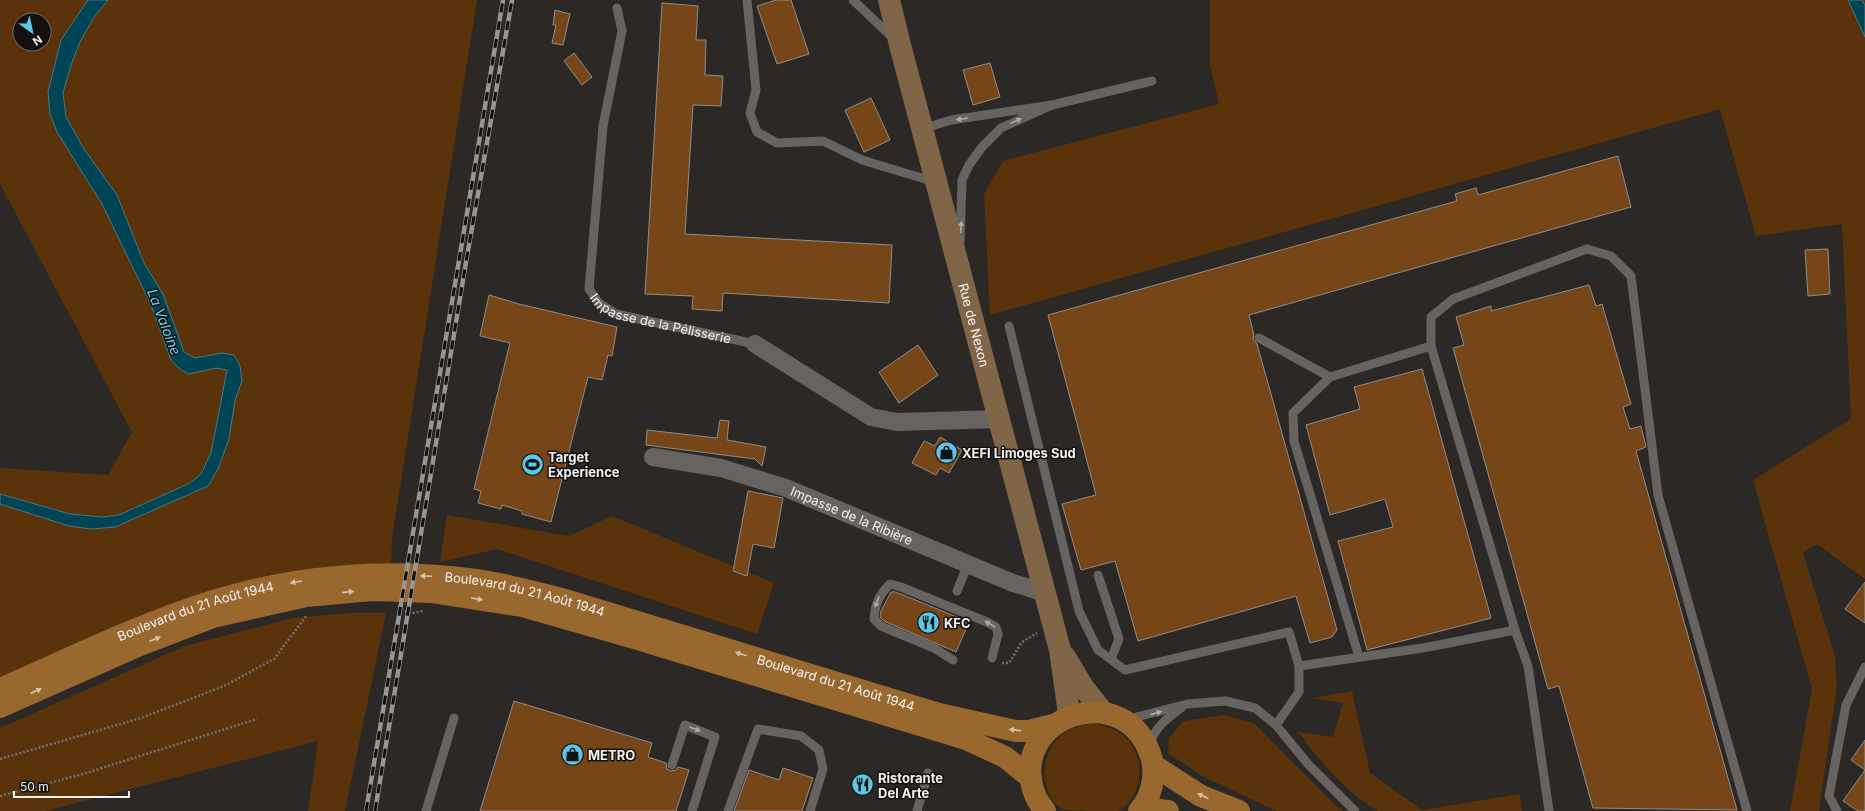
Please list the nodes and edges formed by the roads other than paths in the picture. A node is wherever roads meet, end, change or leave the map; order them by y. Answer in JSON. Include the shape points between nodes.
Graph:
{"nodes":[{"id":1,"x":747,"y":0,"type":"edge"},
{"id":2,"x":853,"y":0,"type":"edge"},
{"id":3,"x":890,"y":0,"type":"edge"},
{"id":4,"x":617,"y":8,"type":"dead end"},
{"id":5,"x":900,"y":45,"type":"junction"},
{"id":6,"x":1152,"y":81,"type":"dead end"},
{"id":7,"x":1052,"y":105,"type":"junction"},
{"id":8,"x":922,"y":129,"type":"junction"},
{"id":9,"x":937,"y":183,"type":"junction"},
{"id":10,"x":959,"y":266,"type":"junction"},
{"id":11,"x":1009,"y":326,"type":"dead end"},
{"id":12,"x":1259,"y":338,"type":"dead end"},
{"id":13,"x":755,"y":344,"type":"joint"},
{"id":14,"x":1431,"y":346,"type":"junction"},
{"id":15,"x":1330,"y":377,"type":"junction"},
{"id":16,"x":1000,"y":419,"type":"junction"},
{"id":17,"x":653,"y":457,"type":"dead end"},
{"id":18,"x":968,"y":564,"type":"junction"},
{"id":19,"x":1098,"y":575,"type":"dead end"},
{"id":20,"x":956,"y":591,"type":"dead end"},
{"id":21,"x":1046,"y":593,"type":"junction"},
{"id":22,"x":1515,"y":630,"type":"junction"},
{"id":23,"x":1057,"y":639,"type":"junction"},
{"id":24,"x":1359,"y":657,"type":"junction"},
{"id":25,"x":992,"y":658,"type":"road end"},
{"id":26,"x":1111,"y":659,"type":"junction"},
{"id":27,"x":953,"y":660,"type":"dead end"},
{"id":28,"x":1299,"y":666,"type":"junction"},
{"id":29,"x":1865,"y":667,"type":"edge"},
{"id":30,"x":0,"y":689,"type":"edge"},
{"id":31,"x":1187,"y":704,"type":"junction"},
{"id":32,"x":0,"y":707,"type":"edge"},
{"id":33,"x":1103,"y":712,"type":"junction"},
{"id":34,"x":454,"y":718,"type":"dead end"},
{"id":35,"x":1124,"y":720,"type":"junction"},
{"id":36,"x":1060,"y":721,"type":"junction"},
{"id":37,"x":1276,"y":725,"type":"junction"},
{"id":38,"x":1151,"y":757,"type":"junction"},
{"id":39,"x":672,"y":765,"type":"dead end"},
{"id":40,"x":928,"y":773,"type":"dead end"},
{"id":41,"x":1031,"y":778,"type":"junction"},
{"id":42,"x":1140,"y":810,"type":"edge"},
{"id":43,"x":426,"y":811,"type":"edge"},
{"id":44,"x":692,"y":811,"type":"edge"},
{"id":45,"x":728,"y":811,"type":"edge"},
{"id":46,"x":810,"y":811,"type":"edge"},
{"id":47,"x":916,"y":811,"type":"edge"},
{"id":48,"x":1045,"y":811,"type":"edge"},
{"id":49,"x":1168,"y":811,"type":"edge"},
{"id":50,"x":1240,"y":811,"type":"edge"},
{"id":51,"x":1355,"y":811,"type":"edge"},
{"id":52,"x":1549,"y":811,"type":"edge"},
{"id":53,"x":1747,"y":811,"type":"edge"},
{"id":54,"x":1837,"y":811,"type":"edge"}],
"edges":[{"from":1,"to":9,"type":"lane","via":[[756,90],[750,114],[757,132],[777,143],[823,141],[862,160]]},
{"from":2,"to":5,"type":"lane"},
{"from":3,"to":5,"type":"main road","name":"Rue de Nexon"},
{"from":4,"to":13,"type":"lane","name":"Impasse de la Pélisserie","via":[[622,31],[603,126],[589,289],[598,303],[616,314]]},
{"from":5,"to":8,"type":"main road","name":"Rue de Nexon"},
{"from":6,"to":7,"type":"lane"},
{"from":7,"to":8,"type":"lane","one_way":true,"via":[[951,120]]},
{"from":10,"to":7,"type":"lane","one_way":true,"via":[[962,180],[969,165],[982,146],[1001,128]]},
{"from":8,"to":9,"type":"main road","name":"Rue de Nexon"},
{"from":9,"to":10,"type":"main road","name":"Rue de Nexon"},
{"from":10,"to":16,"type":"main road","name":"Rue de Nexon"},
{"from":11,"to":26,"type":"lane","via":[[1079,612],[1098,650]]},
{"from":12,"to":15,"type":"lane"},
{"from":13,"to":16,"type":"street","name":"Impasse de la Pélisserie","via":[[871,417],[897,422]]},
{"from":14,"to":15,"type":"lane"},
{"from":14,"to":22,"type":"lane"},
{"from":14,"to":53,"type":"lane","via":[[1431,317],[1453,299],[1587,249],[1611,256],[1631,276],[1658,495]]},
{"from":15,"to":24,"type":"lane","via":[[1293,413],[1294,441]]},
{"from":16,"to":21,"type":"main road","name":"Rue de Nexon"},
{"from":17,"to":18,"type":"street","name":"Impasse de la Ribière","via":[[721,468],[786,488]]},
{"from":18,"to":20,"type":"lane"},
{"from":18,"to":21,"type":"street","name":"Impasse de la Ribière","via":[[1013,583]]},
{"from":19,"to":26,"type":"lane","via":[[1119,639]]},
{"from":21,"to":23,"type":"main road","name":"Rue de Nexon"},
{"from":22,"to":24,"type":"lane","via":[[1423,648]]},
{"from":22,"to":52,"type":"lane","via":[[1528,666]]},
{"from":23,"to":33,"type":"main road","name":"Rue de Nexon","via":[[1082,687]]},
{"from":23,"to":36,"type":"main road","name":"Rue de Nexon","via":[[1068,706]]},
{"from":24,"to":28,"type":"lane"},
{"from":25,"to":27,"type":"lane","one_way":true,"via":[[998,634],[996,627],[901,587],[890,584],[880,593],[875,605],[874,619],[882,626],[934,648]]},
{"from":26,"to":28,"type":"lane","via":[[1125,670],[1289,632]]},
{"from":28,"to":37,"type":"lane","via":[[1299,692]]},
{"from":29,"to":54,"type":"lane","via":[[1846,705],[1829,796]]},
{"from":36,"to":30,"type":"main road","name":"Boulevard du 21 Août 1944","one_way":true,"via":[[1029,731],[1016,731],[939,714],[562,599],[476,580],[427,575],[374,574],[302,581],[256,589],[209,602],[129,632]]},
{"from":35,"to":31,"type":"lane","one_way":true},
{"from":31,"to":37,"type":"lane","via":[[1225,701],[1255,708]]},
{"from":31,"to":38,"type":"lane","via":[[1162,722],[1152,735]]},
{"from":32,"to":41,"type":"main road","name":"Boulevard du 21 Août 1944","one_way":true,"via":[[140,645],[213,617],[306,596],[372,590],[431,592],[522,606],[966,739],[1005,757]]},
{"from":33,"to":35,"type":"main road"},
{"from":33,"to":36,"type":"main road","name":"Boulevard du 21 Août 1944","via":[[1086,712]]},
{"from":34,"to":43,"type":"lane"},
{"from":35,"to":38,"type":"main road","via":[[1139,733]]},
{"from":36,"to":41,"type":"main road","via":[[1041,739],[1033,758]]},
{"from":37,"to":51,"type":"lane","via":[[1308,764]]},
{"from":38,"to":42,"type":"main road","via":[[1153,780],[1149,795]]},
{"from":50,"to":38,"type":"main road","one_way":true,"via":[[1201,796]]},
{"from":39,"to":44,"type":"lane","one_way":true,"via":[[685,725],[715,736]]},
{"from":40,"to":47,"type":"lane"},
{"from":41,"to":48,"type":"main road","via":[[1035,796]]},
{"from":42,"to":49,"type":"main road"},
{"from":45,"to":46,"type":"lane","via":[[758,728],[801,736],[818,750],[823,769]]}]}
